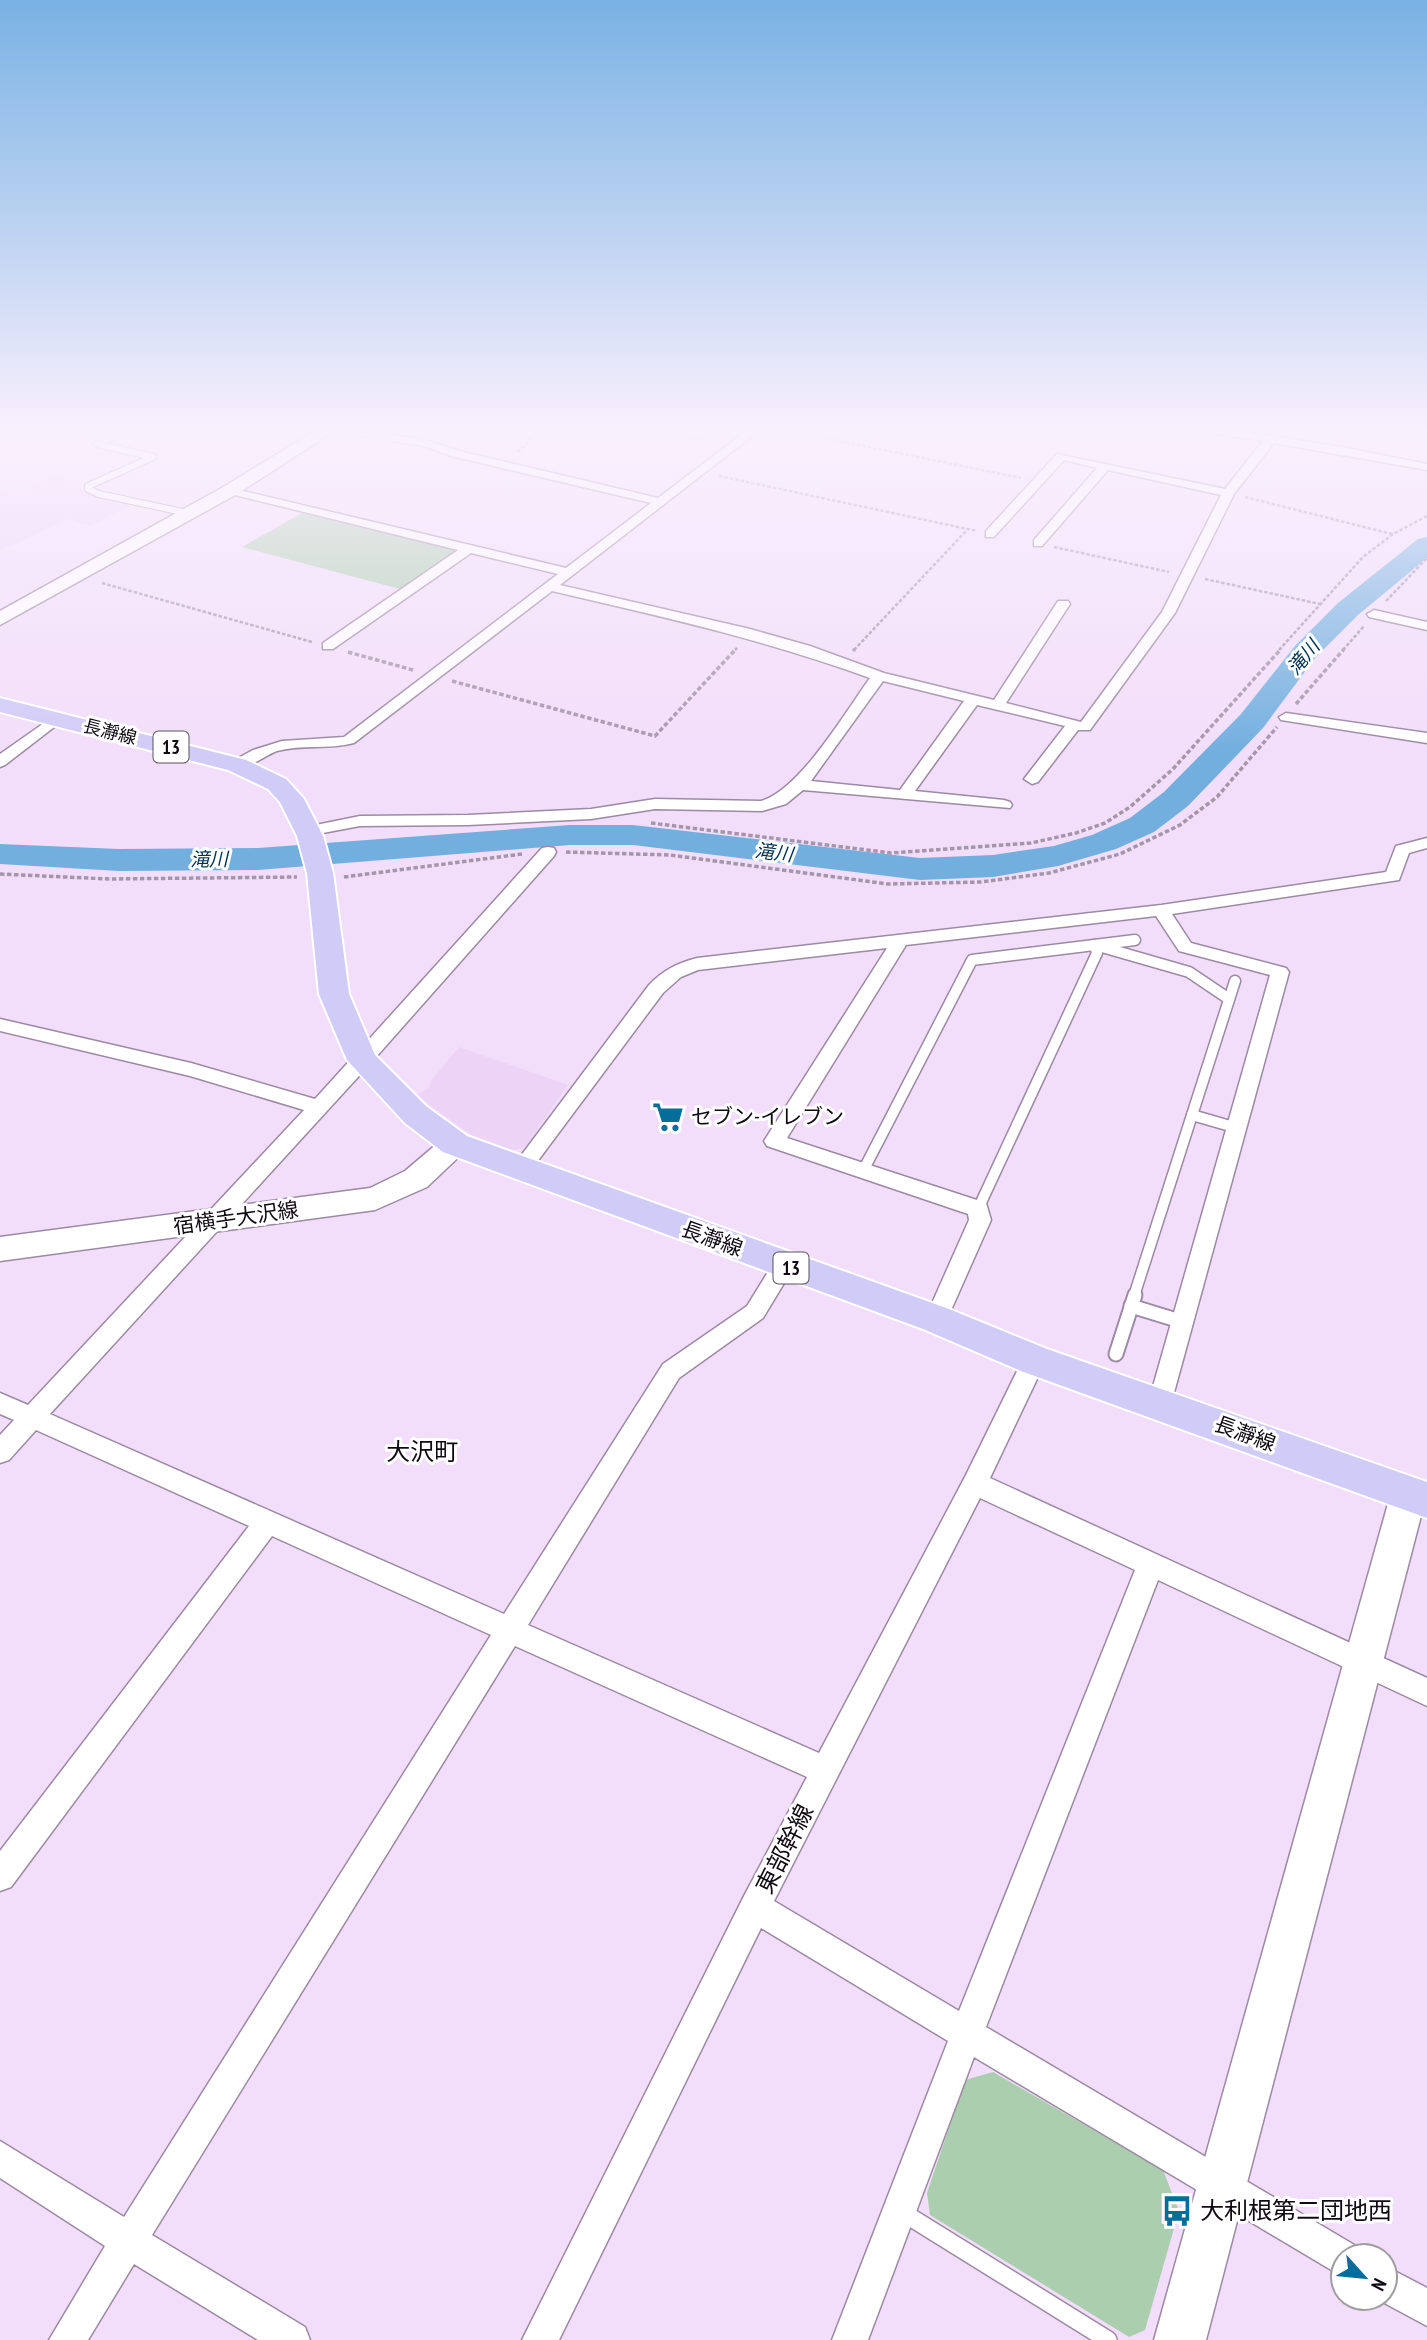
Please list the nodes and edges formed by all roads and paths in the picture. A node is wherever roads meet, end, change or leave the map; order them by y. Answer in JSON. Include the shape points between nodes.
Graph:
{"nodes":[{"id":1,"x":148,"y":535,"type":"edge"},
{"id":2,"x":416,"y":535,"type":"edge"},
{"id":3,"x":617,"y":535,"type":"edge"},
{"id":4,"x":963,"y":535,"type":"edge"},
{"id":5,"x":1045,"y":535,"type":"edge"},
{"id":6,"x":1207,"y":535,"type":"edge"},
{"id":7,"x":1038,"y":543,"type":"dead end"},
{"id":8,"x":469,"y":548,"type":"junction"},
{"id":9,"x":1427,"y":558,"type":"edge"},
{"id":10,"x":569,"y":573,"type":"junction"},
{"id":11,"x":552,"y":587,"type":"junction"},
{"id":12,"x":1063,"y":604,"type":"dead end"},
{"id":13,"x":1374,"y":614,"type":"junction"},
{"id":14,"x":0,"y":619,"type":"edge"},
{"id":15,"x":1427,"y":626,"type":"edge"},
{"id":16,"x":328,"y":646,"type":"dead end"},
{"id":17,"x":841,"y":663,"type":"junction"},
{"id":18,"x":880,"y":676,"type":"junction"},
{"id":19,"x":972,"y":701,"type":"junction"},
{"id":20,"x":0,"y":705,"type":"edge"},
{"id":21,"x":997,"y":706,"type":"junction"},
{"id":22,"x":1286,"y":717,"type":"junction"},
{"id":23,"x":57,"y":718,"type":"junction"},
{"id":24,"x":1073,"y":726,"type":"junction"},
{"id":25,"x":1427,"y":738,"type":"edge"},
{"id":26,"x":0,"y":762,"type":"edge"},
{"id":27,"x":237,"y":765,"type":"junction"},
{"id":28,"x":1032,"y":779,"type":"dead end"},
{"id":29,"x":800,"y":785,"type":"junction"},
{"id":30,"x":904,"y":795,"type":"junction"},
{"id":31,"x":1004,"y":805,"type":"dead end"},
{"id":32,"x":309,"y":834,"type":"junction"},
{"id":33,"x":1427,"y":843,"type":"edge"},
{"id":34,"x":548,"y":852,"type":"junction"},
{"id":35,"x":0,"y":874,"type":"edge"},
{"id":36,"x":320,"y":875,"type":"junction"},
{"id":37,"x":1160,"y":911,"type":"junction"},
{"id":38,"x":901,"y":939,"type":"junction"},
{"id":39,"x":1135,"y":940,"type":"dead end"},
{"id":40,"x":1095,"y":945,"type":"junction"},
{"id":41,"x":1235,"y":981,"type":"dead end"},
{"id":42,"x":1229,"y":999,"type":"junction"},
{"id":43,"x":0,"y":1025,"type":"edge"},
{"id":44,"x":362,"y":1060,"type":"junction"},
{"id":45,"x":319,"y":1107,"type":"junction"},
{"id":46,"x":1192,"y":1115,"type":"junction"},
{"id":47,"x":1237,"y":1128,"type":"junction"},
{"id":48,"x":455,"y":1144,"type":"junction"},
{"id":49,"x":521,"y":1169,"type":"junction"},
{"id":50,"x":863,"y":1171,"type":"junction"},
{"id":51,"x":978,"y":1209,"type":"junction"},
{"id":52,"x":214,"y":1222,"type":"junction"},
{"id":53,"x":0,"y":1249,"type":"edge"},
{"id":54,"x":783,"y":1265,"type":"junction"},
{"id":55,"x":1131,"y":1306,"type":"junction"},
{"id":56,"x":936,"y":1319,"type":"junction"},
{"id":57,"x":1183,"y":1322,"type":"junction"},
{"id":58,"x":1116,"y":1354,"type":"dead end"},
{"id":59,"x":1034,"y":1360,"type":"junction"},
{"id":60,"x":0,"y":1403,"type":"edge"},
{"id":61,"x":1160,"y":1404,"type":"junction"},
{"id":62,"x":33,"y":1417,"type":"junction"},
{"id":63,"x":0,"y":1452,"type":"edge"},
{"id":64,"x":975,"y":1483,"type":"junction"},
{"id":65,"x":1418,"y":1497,"type":"edge"},
{"id":66,"x":268,"y":1521,"type":"junction"},
{"id":67,"x":1150,"y":1566,"type":"junction"},
{"id":68,"x":508,"y":1630,"type":"junction"},
{"id":69,"x":1363,"y":1662,"type":"junction"},
{"id":70,"x":1427,"y":1692,"type":"edge"},
{"id":71,"x":826,"y":1771,"type":"junction"},
{"id":72,"x":0,"y":1876,"type":"edge"},
{"id":73,"x":755,"y":1907,"type":"junction"},
{"id":74,"x":967,"y":2033,"type":"junction"},
{"id":75,"x":0,"y":2158,"type":"edge"},
{"id":76,"x":1222,"y":2188,"type":"junction"},
{"id":77,"x":901,"y":2211,"type":"junction"},
{"id":78,"x":129,"y":2241,"type":"junction"},
{"id":79,"x":1329,"y":2251,"type":"edge"},
{"id":80,"x":1399,"y":2292,"type":"edge"},
{"id":81,"x":1427,"y":2308,"type":"edge"},
{"id":82,"x":67,"y":2340,"type":"edge"},
{"id":83,"x":292,"y":2340,"type":"edge"},
{"id":84,"x":540,"y":2340,"type":"edge"},
{"id":85,"x":850,"y":2340,"type":"edge"},
{"id":86,"x":1108,"y":2340,"type":"edge"},
{"id":87,"x":1180,"y":2340,"type":"edge"}],
"edges":[{"from":1,"to":14,"type":"street"},
{"from":2,"to":8,"type":"street"},
{"from":3,"to":10,"type":"street"},
{"from":4,"to":17,"type":"path"},
{"from":5,"to":7,"type":"street"},
{"from":6,"to":24,"type":"street","via":[[1168,613],[1085,727]]},
{"from":8,"to":10,"type":"street"},
{"from":8,"to":16,"type":"street"},
{"from":9,"to":13,"type":"path"},
{"from":10,"to":11,"type":"street"},
{"from":11,"to":17,"type":"street","via":[[745,632]]},
{"from":11,"to":27,"type":"street","via":[[349,740],[257,751]]},
{"from":12,"to":21,"type":"street"},
{"from":13,"to":15,"type":"street"},
{"from":13,"to":22,"type":"path"},
{"from":17,"to":18,"type":"street"},
{"from":18,"to":19,"type":"street"},
{"from":18,"to":29,"type":"street"},
{"from":19,"to":21,"type":"street"},
{"from":19,"to":30,"type":"street"},
{"from":20,"to":23,"type":"main road","name":"長瀞線","number":"13"},
{"from":21,"to":24,"type":"street"},
{"from":22,"to":25,"type":"street"},
{"from":22,"to":34,"type":"path","via":[[1196,815],[1121,854],[1052,873],[950,885],[886,884],[701,858]]},
{"from":23,"to":26,"type":"street"},
{"from":23,"to":27,"type":"main road","name":"長瀞線","number":"13"},
{"from":24,"to":28,"type":"street"},
{"from":27,"to":32,"type":"main road","name":"長瀞線","number":"13","via":[[277,784],[291,799]]},
{"from":29,"to":30,"type":"street"},
{"from":29,"to":32,"type":"street","via":[[762,806],[655,804],[591,814],[360,821]]},
{"from":30,"to":31,"type":"street"},
{"from":32,"to":36,"type":"main road","number":"13"},
{"from":33,"to":37,"type":"street","via":[[1402,850],[1393,876]]},
{"from":34,"to":36,"type":"path","via":[[380,874]]},
{"from":34,"to":44,"type":"street"},
{"from":35,"to":36,"type":"path","via":[[109,879]]},
{"from":36,"to":44,"type":"main road","name":"長瀞線","number":"13","via":[[334,994]]},
{"from":37,"to":38,"type":"street"},
{"from":37,"to":47,"type":"street","via":[[1185,947],[1280,972]]},
{"from":38,"to":49,"type":"street","via":[[697,964],[666,977]]},
{"from":38,"to":50,"type":"street","via":[[774,1141]]},
{"from":39,"to":40,"type":"lane"},
{"from":40,"to":42,"type":"lane","via":[[1189,972]]},
{"from":40,"to":50,"type":"lane","via":[[972,960]]},
{"from":40,"to":51,"type":"lane","via":[[1097,953]]},
{"from":41,"to":42,"type":"lane"},
{"from":42,"to":46,"type":"lane"},
{"from":43,"to":45,"type":"street","via":[[191,1070]]},
{"from":44,"to":45,"type":"street"},
{"from":44,"to":48,"type":"main road","name":"長瀞線","number":"13","via":[[416,1115]]},
{"from":45,"to":52,"type":"street"},
{"from":46,"to":47,"type":"lane"},
{"from":46,"to":55,"type":"lane"},
{"from":47,"to":57,"type":"street"},
{"from":48,"to":49,"type":"main road","name":"長瀞線","number":"13"},
{"from":48,"to":52,"type":"street","name":"宿横手大沢線","via":[[416,1178],[375,1199]]},
{"from":49,"to":54,"type":"main road","name":"長瀞線","number":"13"},
{"from":50,"to":51,"type":"street"},
{"from":51,"to":56,"type":"street","via":[[980,1220]]},
{"from":52,"to":53,"type":"street","name":"宿横手大沢線"},
{"from":52,"to":62,"type":"street"},
{"from":54,"to":56,"type":"main road","name":"長瀞線","number":"13"},
{"from":54,"to":68,"type":"street","via":[[755,1312],[671,1371]]},
{"from":55,"to":57,"type":"lane"},
{"from":55,"to":58,"type":"lane"},
{"from":56,"to":59,"type":"main road","name":"長瀞線","number":"13"},
{"from":57,"to":61,"type":"street"},
{"from":59,"to":61,"type":"main road","name":"長瀞線","number":"13"},
{"from":59,"to":64,"type":"street","name":"東部幹線"},
{"from":60,"to":62,"type":"street"},
{"from":61,"to":65,"type":"main road","name":"長瀞線","number":"13"},
{"from":62,"to":63,"type":"street"},
{"from":62,"to":66,"type":"street"},
{"from":64,"to":67,"type":"street"},
{"from":64,"to":71,"type":"street","name":"東部幹線"},
{"from":65,"to":69,"type":"street"},
{"from":66,"to":68,"type":"street"},
{"from":66,"to":72,"type":"street"},
{"from":67,"to":69,"type":"street"},
{"from":67,"to":74,"type":"street"},
{"from":68,"to":71,"type":"street"},
{"from":68,"to":78,"type":"street"},
{"from":69,"to":70,"type":"street"},
{"from":69,"to":76,"type":"street"},
{"from":71,"to":73,"type":"street","name":"東部幹線"},
{"from":73,"to":74,"type":"street"},
{"from":73,"to":84,"type":"street","name":"東部幹線"},
{"from":74,"to":76,"type":"street"},
{"from":74,"to":77,"type":"street"},
{"from":75,"to":78,"type":"street"},
{"from":76,"to":79,"type":"street"},
{"from":76,"to":87,"type":"street"},
{"from":77,"to":85,"type":"street"},
{"from":77,"to":86,"type":"lane"},
{"from":78,"to":82,"type":"street"},
{"from":78,"to":83,"type":"street"},
{"from":80,"to":81,"type":"street"}]}
